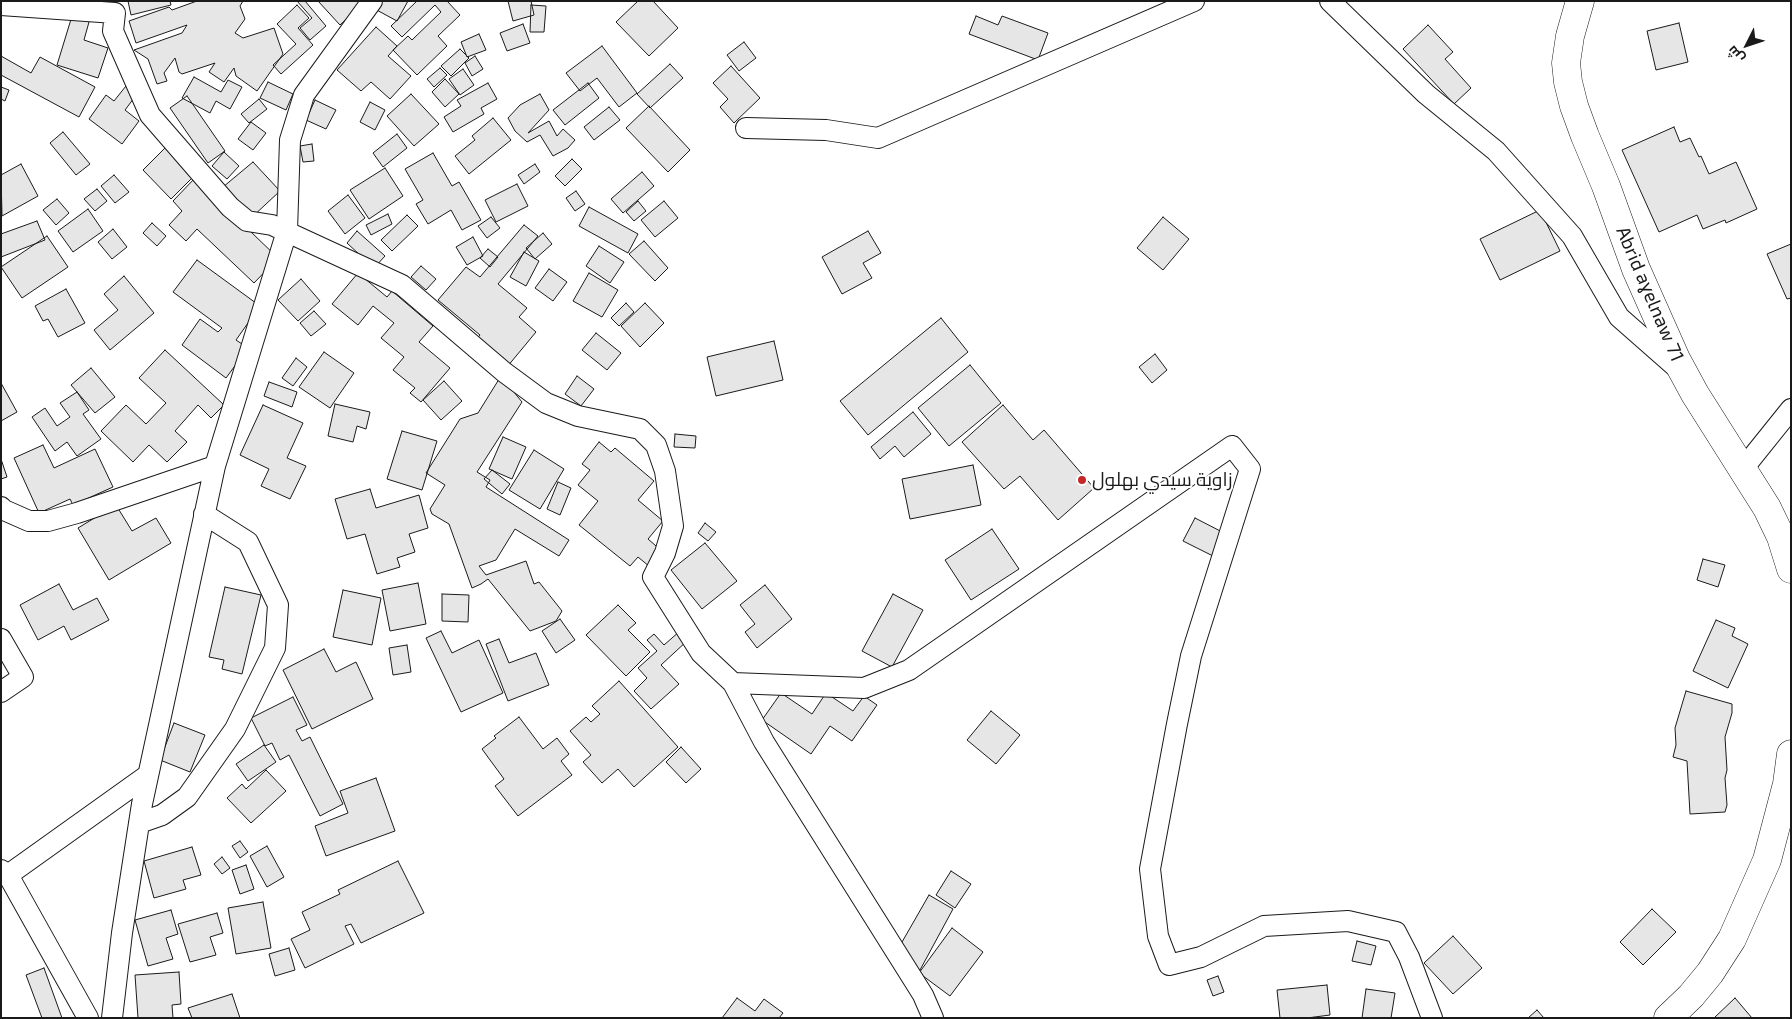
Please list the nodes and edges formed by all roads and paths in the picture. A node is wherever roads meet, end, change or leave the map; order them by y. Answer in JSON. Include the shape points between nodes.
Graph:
{"nodes":[{"id":1,"x":372,"y":1,"type":"edge"},
{"id":2,"x":1194,"y":1,"type":"edge"},
{"id":3,"x":1330,"y":1,"type":"edge"},
{"id":4,"x":1580,"y":1,"type":"edge"},
{"id":5,"x":1,"y":5,"type":"edge"},
{"id":6,"x":118,"y":7,"type":"edge"},
{"id":7,"x":746,"y":128,"type":"dead end"},
{"id":8,"x":287,"y":232,"type":"junction"},
{"id":9,"x":1684,"y":374,"type":"junction"},
{"id":10,"x":1791,"y":410,"type":"edge"},
{"id":11,"x":215,"y":466,"type":"junction"},
{"id":12,"x":1742,"y":470,"type":"junction"},
{"id":13,"x":1,"y":507,"type":"edge"},
{"id":14,"x":204,"y":514,"type":"junction"},
{"id":15,"x":1791,"y":569,"type":"edge"},
{"id":16,"x":1,"y":639,"type":"edge"},
{"id":17,"x":733,"y":683,"type":"junction"},
{"id":18,"x":1,"y":692,"type":"edge"},
{"id":19,"x":1791,"y":754,"type":"edge"},
{"id":20,"x":148,"y":775,"type":"junction"},
{"id":21,"x":139,"y":823,"type":"junction"},
{"id":22,"x":5,"y":872,"type":"edge"},
{"id":23,"x":88,"y":1018,"type":"edge"},
{"id":24,"x":112,"y":1018,"type":"edge"},
{"id":25,"x":933,"y":1018,"type":"edge"},
{"id":26,"x":1432,"y":1018,"type":"edge"},
{"id":27,"x":1668,"y":1018,"type":"edge"}],
"edges":[{"from":1,"to":8,"type":"street","via":[[304,95],[290,140]]},
{"from":2,"to":7,"type":"street","via":[[878,138],[826,130]]},
{"from":3,"to":9,"type":"street","via":[[1426,94],[1496,151],[1572,236],[1619,317]]},
{"from":4,"to":9,"type":"main road","name":"Abrid aɣelnaw 71","via":[[1566,63],[1574,106],[1636,269]]},
{"from":5,"to":6,"type":"street"},
{"from":6,"to":8,"type":"street","via":[[113,32],[150,115],[230,208],[247,221],[272,225]]},
{"from":8,"to":11,"type":"street"},
{"from":8,"to":17,"type":"street","via":[[402,285],[504,372],[546,403],[578,416],[640,429],[656,445],[665,471],[673,526],[653,577],[702,653]]},
{"from":9,"to":12,"type":"main road","name":"Abrid aɣelnaw 71"},
{"from":10,"to":12,"type":"street"},
{"from":11,"to":13,"type":"street","via":[[48,521],[29,520]]},
{"from":11,"to":14,"type":"street"},
{"from":12,"to":15,"type":"main road","name":"Abrid aɣelnaw 71","via":[[1768,508]]},
{"from":14,"to":20,"type":"street"},
{"from":14,"to":21,"type":"street","via":[[248,542],[278,605],[275,648],[235,729],[187,797],[162,815]]},
{"from":16,"to":18,"type":"street","via":[[23,677]]},
{"from":17,"to":25,"type":"street","via":[[764,742],[923,996]]},
{"from":17,"to":26,"type":"street","via":[[864,688],[909,670],[1232,446],[1250,469],[1191,656],[1177,724],[1150,869],[1158,936],[1169,965],[1201,958],[1264,926],[1348,921],[1396,932]]},
{"from":19,"to":27,"type":"main road","via":[[1787,784],[1766,860],[1732,939],[1710,973]]},
{"from":20,"to":21,"type":"street"},
{"from":20,"to":22,"type":"street"},
{"from":21,"to":24,"type":"street"},
{"from":22,"to":23,"type":"street"}]}
